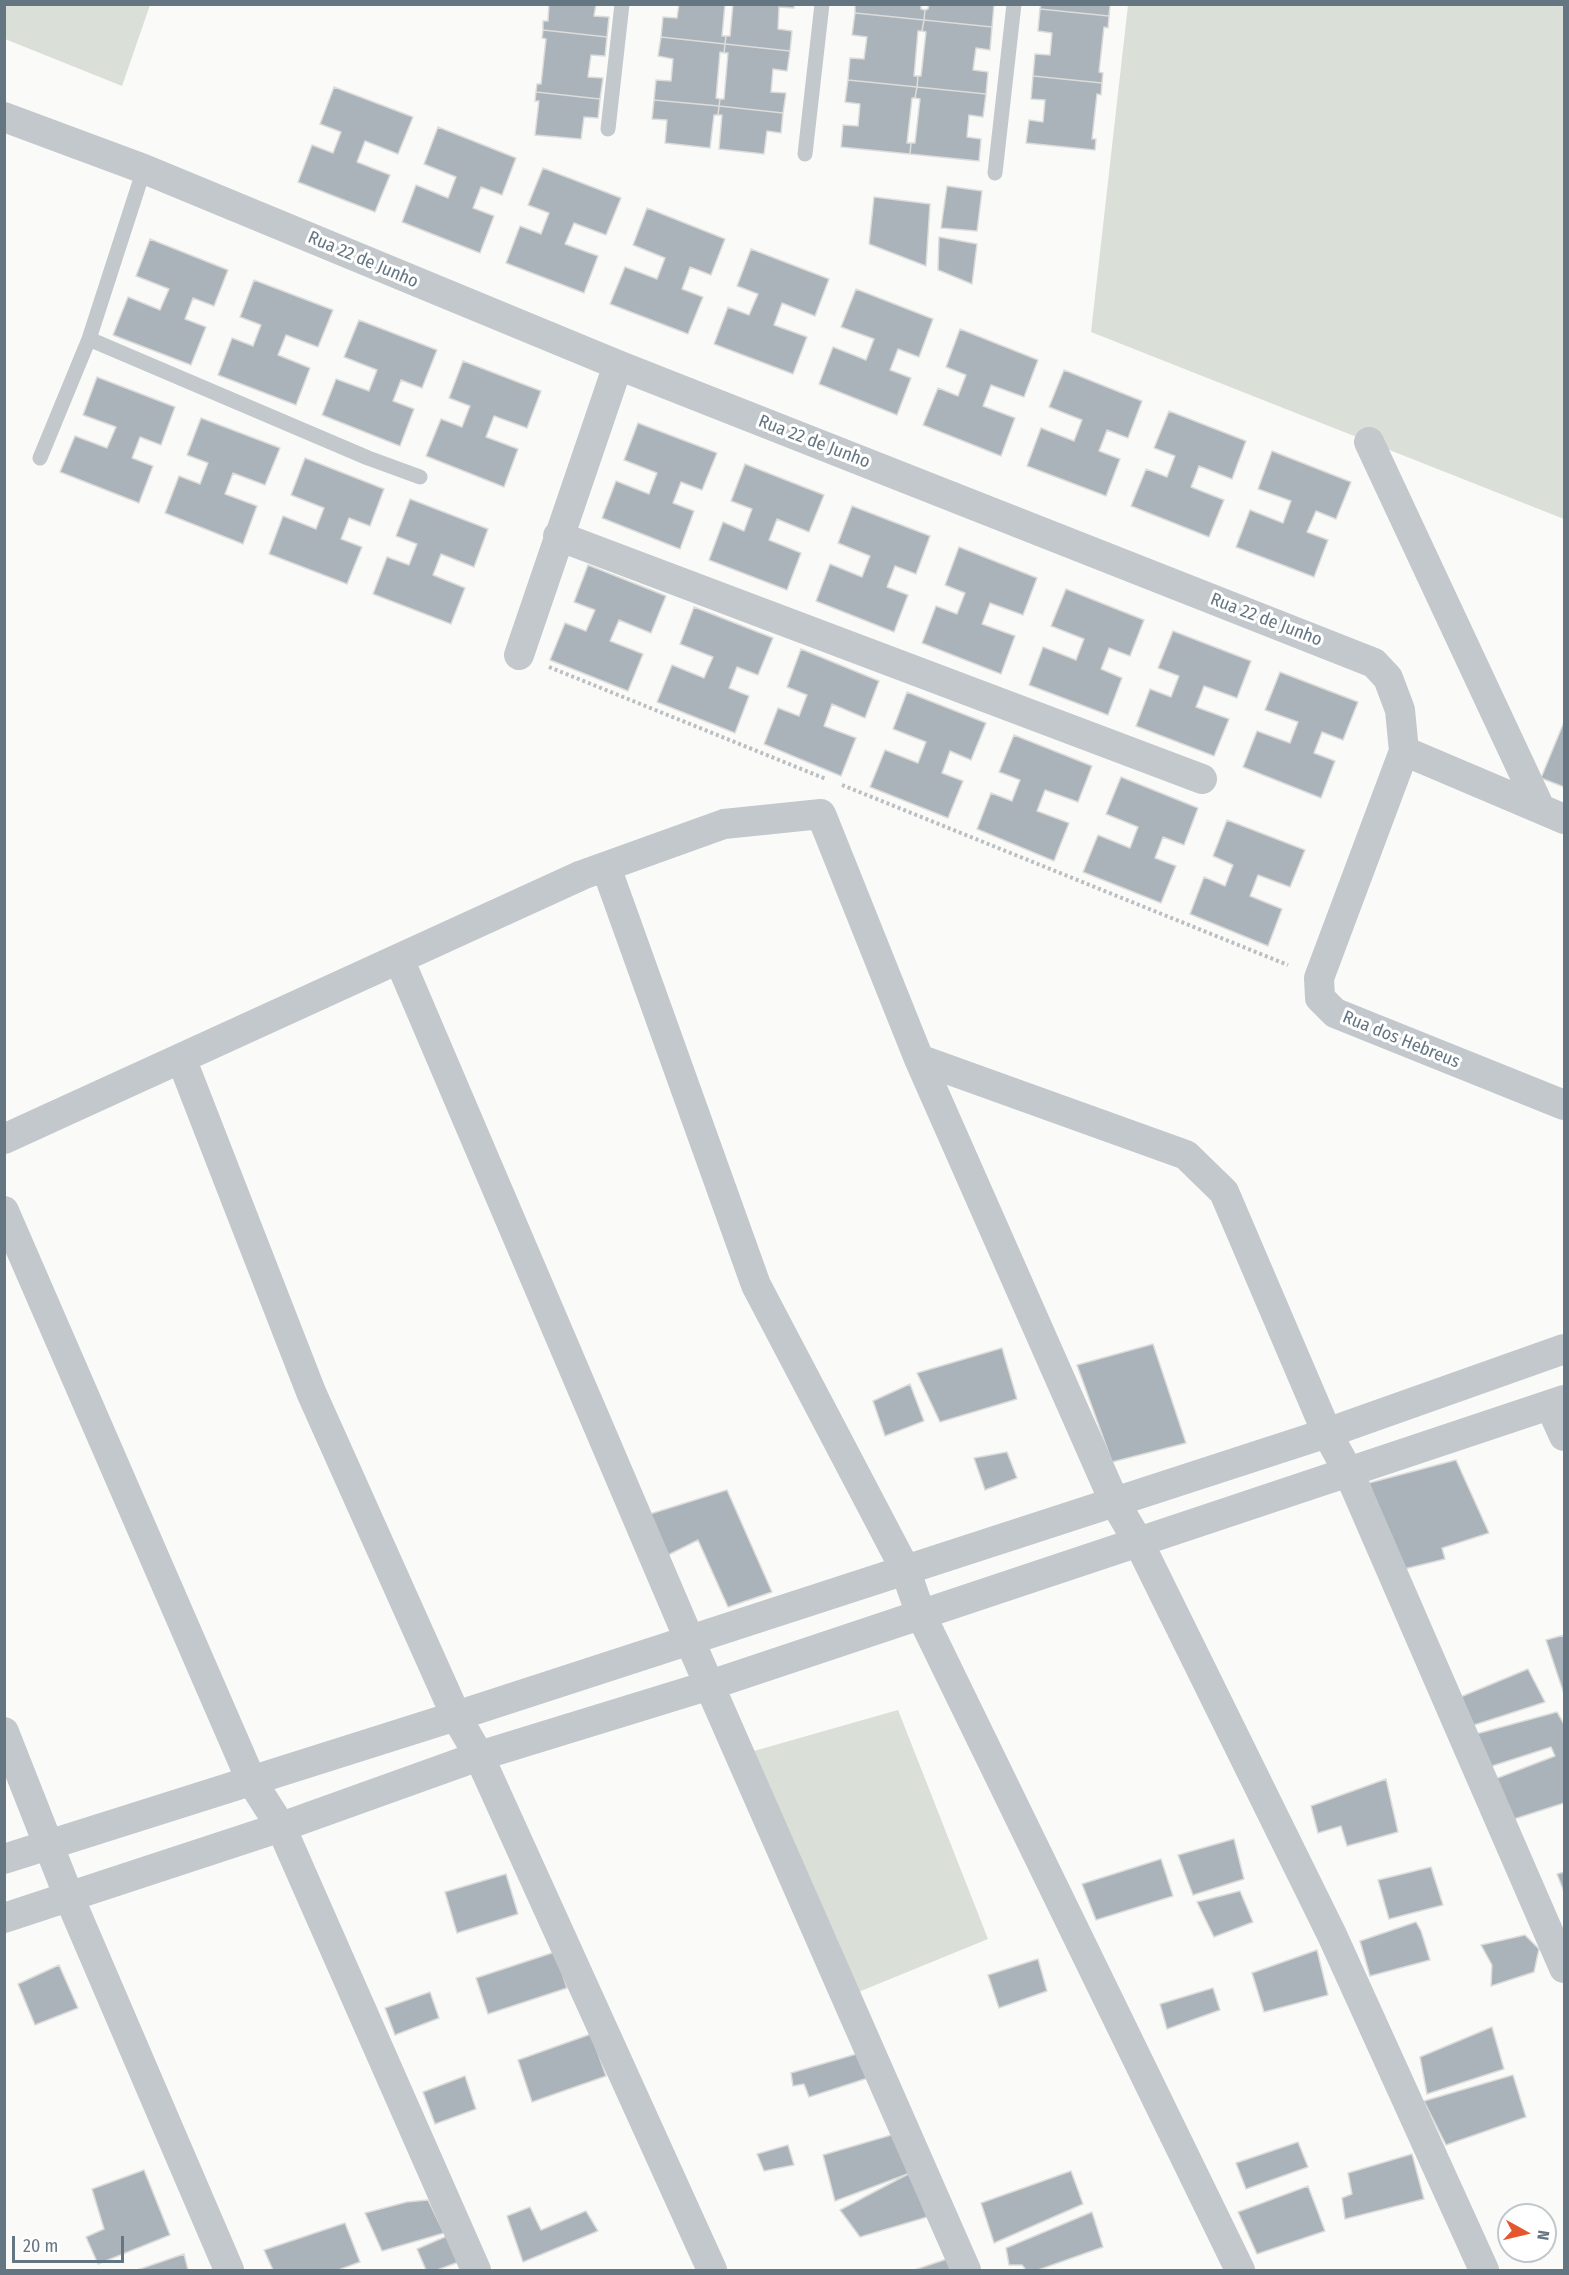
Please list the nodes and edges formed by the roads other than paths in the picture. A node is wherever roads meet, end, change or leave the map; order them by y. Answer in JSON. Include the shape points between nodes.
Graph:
{"nodes":[{"id":1,"x":622,"y":4,"type":"edge"},
{"id":2,"x":822,"y":4,"type":"edge"},
{"id":3,"x":1014,"y":4,"type":"edge"},
{"id":4,"x":4,"y":117,"type":"edge"},
{"id":5,"x":608,"y":129,"type":"dead end"},
{"id":6,"x":805,"y":154,"type":"dead end"},
{"id":7,"x":144,"y":169,"type":"junction"},
{"id":8,"x":995,"y":173,"type":"dead end"},
{"id":9,"x":88,"y":339,"type":"junction"},
{"id":10,"x":618,"y":365,"type":"junction"},
{"id":11,"x":1370,"y":442,"type":"dead end"},
{"id":12,"x":40,"y":458,"type":"dead end"},
{"id":13,"x":420,"y":477,"type":"dead end"},
{"id":14,"x":558,"y":536,"type":"junction"},
{"id":15,"x":519,"y":655,"type":"road end"},
{"id":16,"x":1404,"y":751,"type":"junction"},
{"id":17,"x":1202,"y":779,"type":"dead end"},
{"id":18,"x":1552,"y":814,"type":"edge"},
{"id":19,"x":606,"y":867,"type":"junction"},
{"id":20,"x":399,"y":959,"type":"junction"},
{"id":21,"x":182,"y":1058,"type":"junction"},
{"id":22,"x":919,"y":1059,"type":"junction"},
{"id":23,"x":1564,"y":1105,"type":"edge"},
{"id":24,"x":4,"y":1139,"type":"edge"},
{"id":25,"x":4,"y":1211,"type":"edge"},
{"id":26,"x":1564,"y":1349,"type":"edge"},
{"id":27,"x":1557,"y":1403,"type":"edge"},
{"id":28,"x":1327,"y":1432,"type":"junction"},
{"id":29,"x":1564,"y":1436,"type":"edge"},
{"id":30,"x":1349,"y":1473,"type":"junction"},
{"id":31,"x":1113,"y":1502,"type":"junction"},
{"id":32,"x":1139,"y":1543,"type":"junction"},
{"id":33,"x":905,"y":1569,"type":"junction"},
{"id":34,"x":921,"y":1614,"type":"junction"},
{"id":35,"x":689,"y":1639,"type":"junction"},
{"id":36,"x":710,"y":1685,"type":"junction"},
{"id":37,"x":456,"y":1716,"type":"junction"},
{"id":38,"x":4,"y":1732,"type":"edge"},
{"id":39,"x":479,"y":1756,"type":"junction"},
{"id":40,"x":251,"y":1780,"type":"junction"},
{"id":41,"x":281,"y":1827,"type":"junction"},
{"id":42,"x":49,"y":1846,"type":"junction"},
{"id":43,"x":4,"y":1859,"type":"edge"},
{"id":44,"x":69,"y":1897,"type":"junction"},
{"id":45,"x":4,"y":1918,"type":"edge"},
{"id":46,"x":1564,"y":1968,"type":"edge"},
{"id":47,"x":228,"y":2271,"type":"edge"},
{"id":48,"x":476,"y":2271,"type":"edge"},
{"id":49,"x":712,"y":2271,"type":"edge"},
{"id":50,"x":966,"y":2271,"type":"edge"},
{"id":51,"x":1240,"y":2271,"type":"edge"},
{"id":52,"x":1484,"y":2271,"type":"edge"}],
"edges":[{"from":1,"to":5,"type":"lane"},
{"from":2,"to":6,"type":"lane"},
{"from":3,"to":8,"type":"lane"},
{"from":4,"to":7,"type":"street","name":"Rua 22 de Junho"},
{"from":7,"to":9,"type":"lane"},
{"from":7,"to":10,"type":"street","name":"Rua 22 de Junho"},
{"from":9,"to":12,"type":"lane"},
{"from":9,"to":13,"type":"lane"},
{"from":10,"to":14,"type":"street"},
{"from":10,"to":16,"type":"street","name":"Rua 22 de Junho","via":[[1374,663],[1388,678],[1400,710]]},
{"from":11,"to":18,"type":"street"},
{"from":14,"to":15,"type":"street"},
{"from":14,"to":17,"type":"street"},
{"from":16,"to":18,"type":"street"},
{"from":16,"to":23,"type":"street","name":"Rua dos Hebreus","via":[[1319,978],[1320,998],[1335,1013]]},
{"from":19,"to":20,"type":"street"},
{"from":19,"to":22,"type":"street","via":[[724,824],[821,814]]},
{"from":19,"to":33,"type":"street","via":[[756,1285]]},
{"from":20,"to":21,"type":"street"},
{"from":20,"to":35,"type":"street"},
{"from":21,"to":24,"type":"street"},
{"from":21,"to":37,"type":"street","via":[[311,1392]]},
{"from":22,"to":28,"type":"street","via":[[1186,1155],[1224,1192]]},
{"from":22,"to":31,"type":"street"},
{"from":25,"to":40,"type":"street"},
{"from":26,"to":28,"type":"street"},
{"from":27,"to":29,"type":"street"},
{"from":27,"to":30,"type":"street"},
{"from":28,"to":30,"type":"street"},
{"from":28,"to":31,"type":"street"},
{"from":30,"to":32,"type":"street"},
{"from":30,"to":46,"type":"street"},
{"from":31,"to":32,"type":"street"},
{"from":31,"to":33,"type":"street"},
{"from":32,"to":34,"type":"street"},
{"from":32,"to":52,"type":"street","via":[[1332,1935]]},
{"from":33,"to":34,"type":"street"},
{"from":33,"to":35,"type":"street"},
{"from":34,"to":36,"type":"street"},
{"from":34,"to":51,"type":"street"},
{"from":35,"to":36,"type":"street"},
{"from":35,"to":37,"type":"street"},
{"from":36,"to":39,"type":"street"},
{"from":36,"to":50,"type":"street"},
{"from":37,"to":39,"type":"street"},
{"from":37,"to":40,"type":"street"},
{"from":38,"to":42,"type":"street"},
{"from":39,"to":41,"type":"street"},
{"from":39,"to":49,"type":"street"},
{"from":40,"to":41,"type":"street"},
{"from":40,"to":42,"type":"street"},
{"from":41,"to":44,"type":"street"},
{"from":41,"to":48,"type":"street"},
{"from":42,"to":43,"type":"street"},
{"from":42,"to":44,"type":"street"},
{"from":44,"to":45,"type":"street"},
{"from":44,"to":47,"type":"street"}]}
